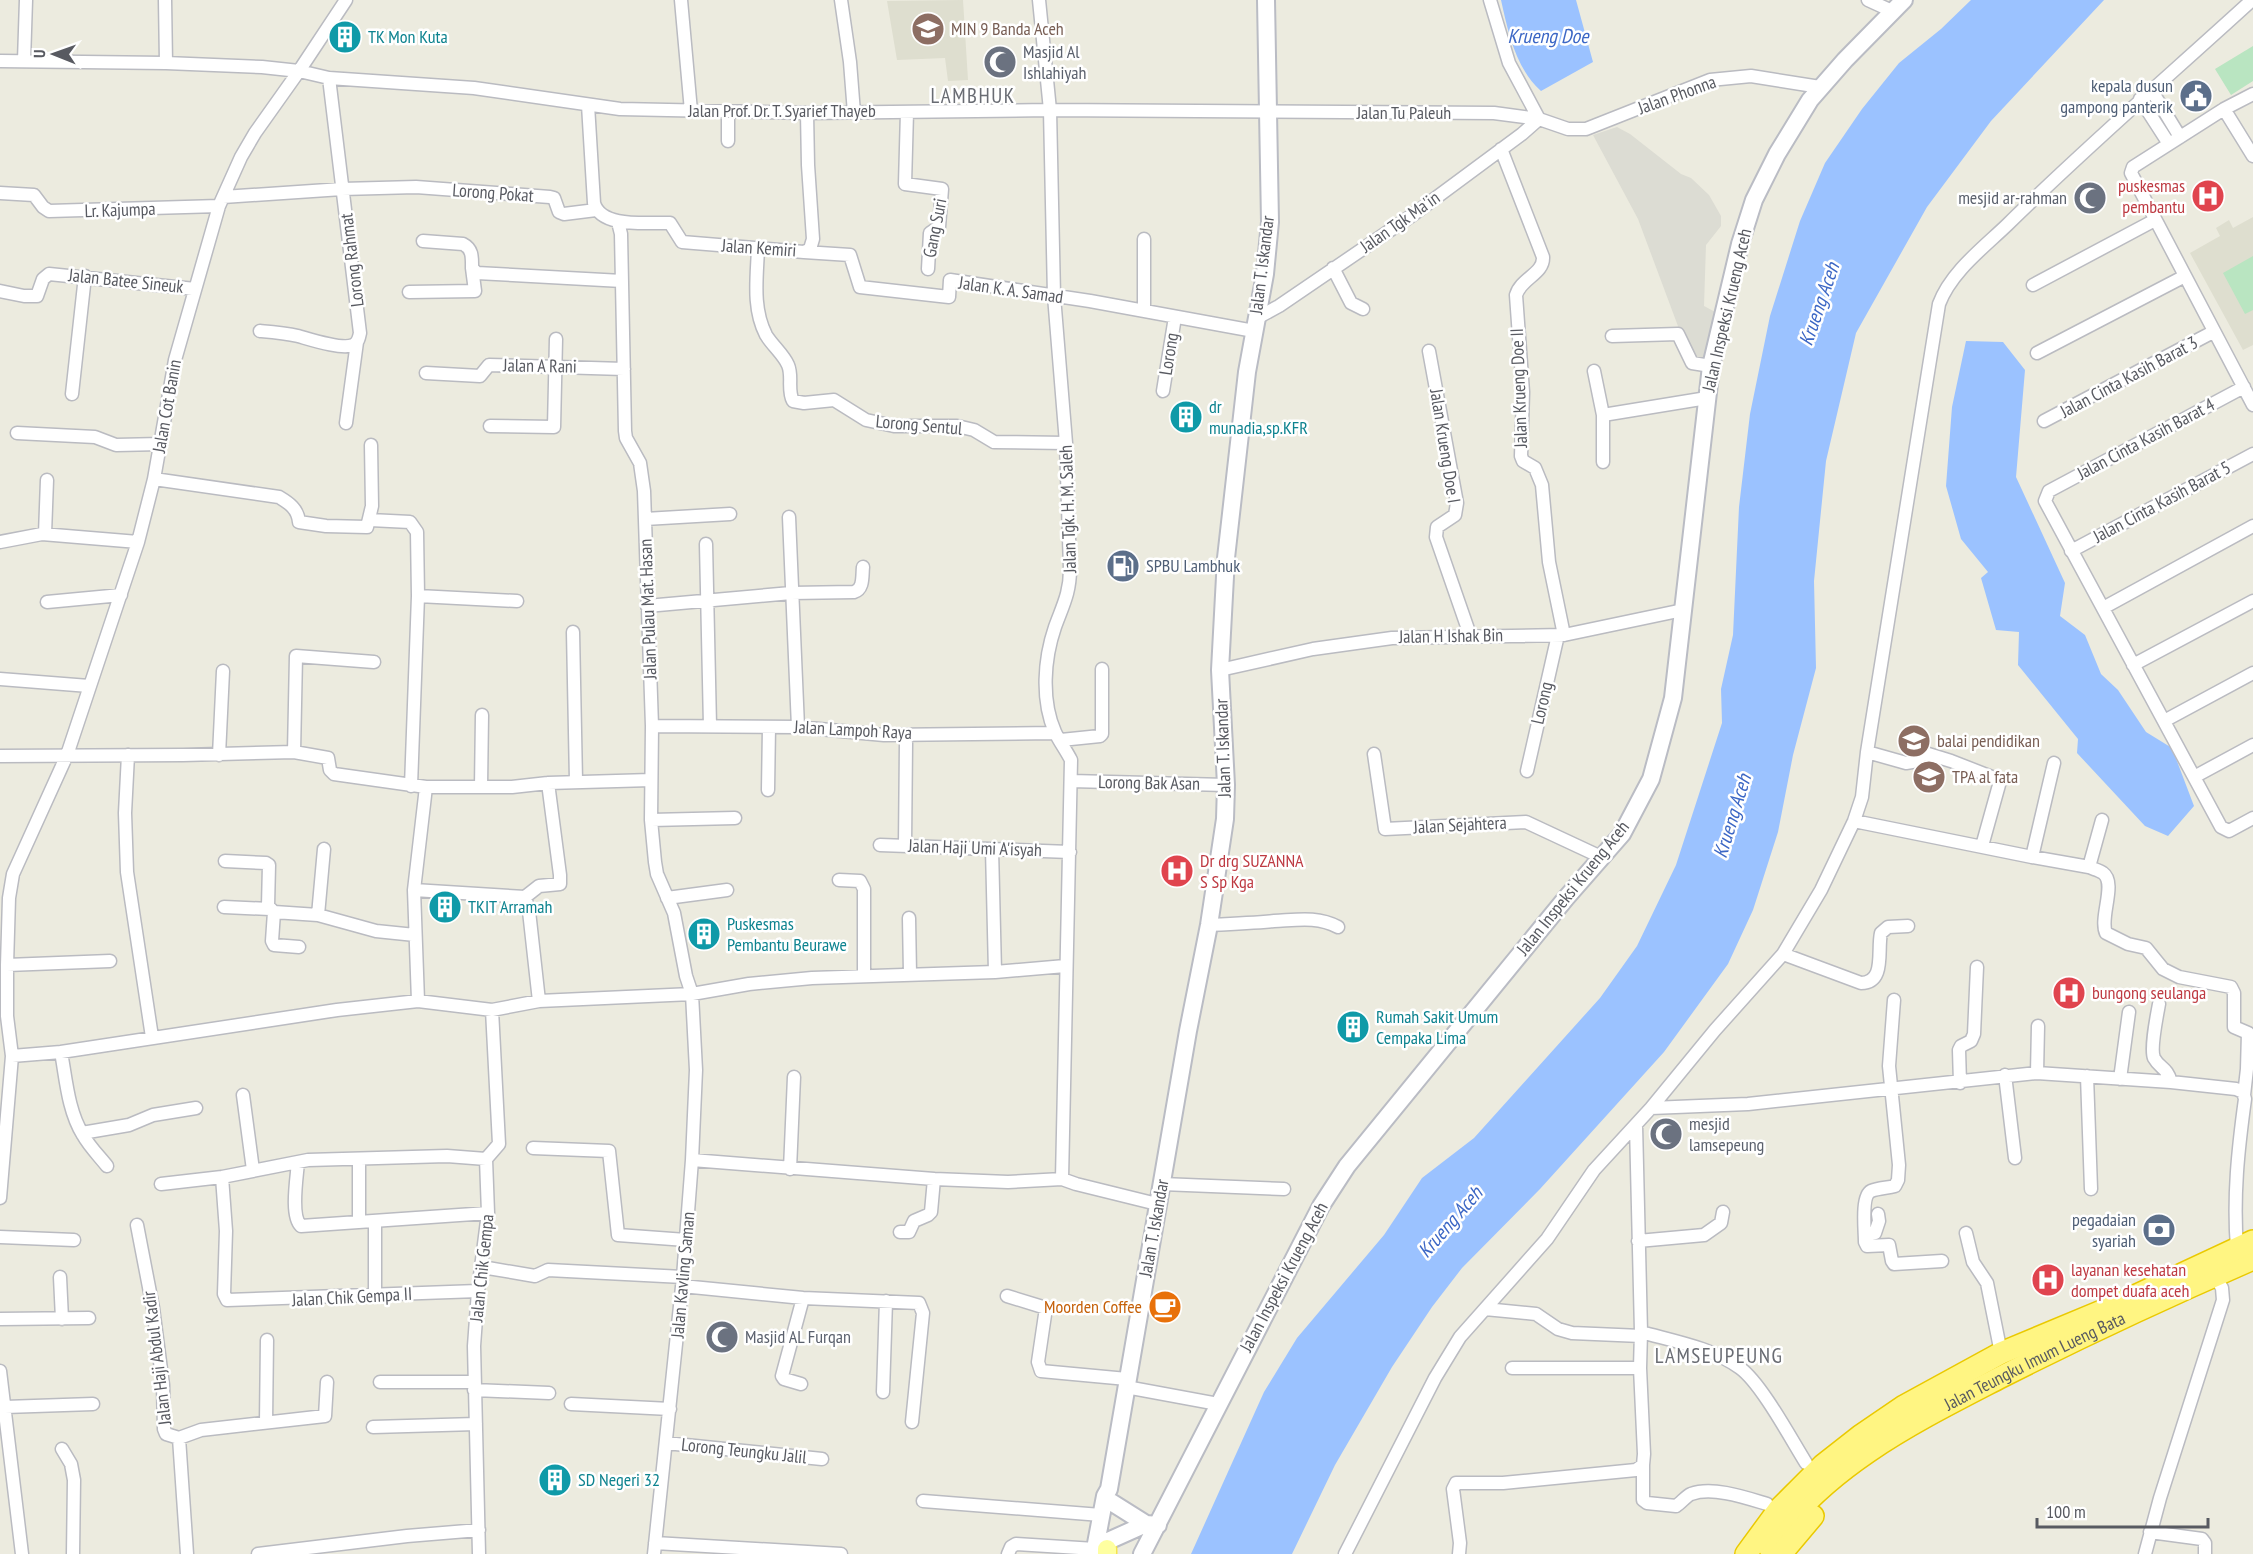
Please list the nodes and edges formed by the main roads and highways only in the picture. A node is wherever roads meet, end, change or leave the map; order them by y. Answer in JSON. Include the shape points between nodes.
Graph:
{"nodes":[{"id":1,"x":2248,"y":1249,"type":"edge"},
{"id":2,"x":1911,"y":1413,"type":"junction"},
{"id":3,"x":1864,"y":1444,"type":"junction"},
{"id":4,"x":1731,"y":1554,"type":"edge"},
{"id":5,"x":1746,"y":1554,"type":"edge"},
{"id":6,"x":1764,"y":1554,"type":"edge"},
{"id":7,"x":1781,"y":1554,"type":"edge"}],
"edges":[{"from":1,"to":2,"type":"highway","name":"Jalan Teungku Imum Lueng Bata","via":[[2215,1276]]},
{"from":1,"to":2,"type":"highway","name":"Jalan Teungku Imum Lueng Bata","via":[[2001,1353]]},
{"from":2,"to":3,"type":"highway","name":"Jalan Teungku Imum Lueng Bata"},
{"from":2,"to":4,"type":"highway","name":"Jalan Teungku Imum Lueng Bata","via":[[1889,1407],[1874,1412],[1830,1441],[1767,1504]]},
{"from":2,"to":7,"type":"highway","name":"Jalan Teungku Imum Lueng Bata"},
{"from":3,"to":5,"type":"highway","via":[[1823,1465],[1779,1509]]},
{"from":3,"to":6,"type":"highway","via":[[1798,1511]]}]}
